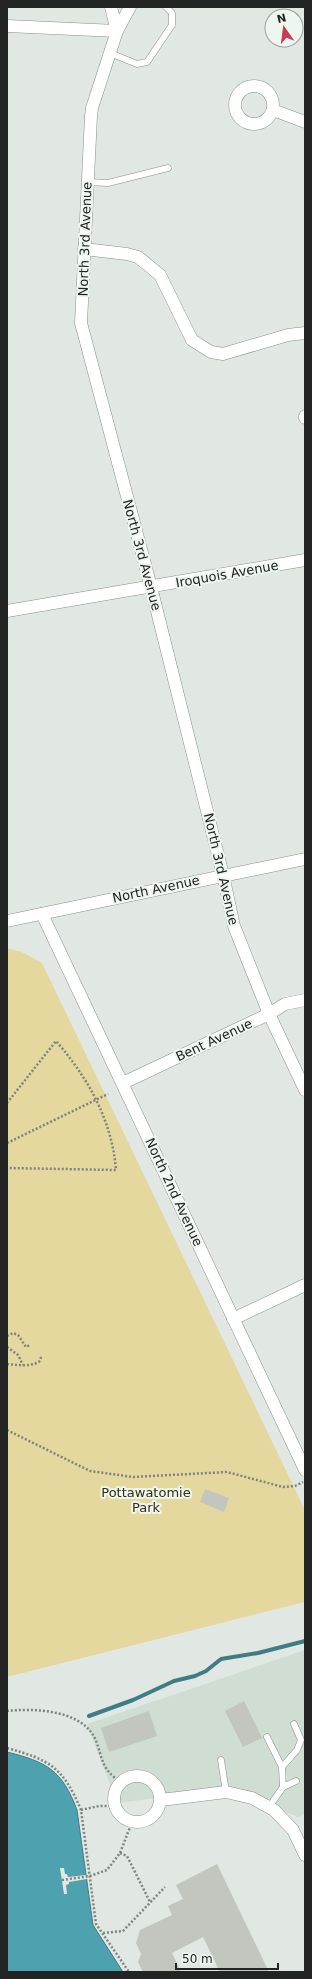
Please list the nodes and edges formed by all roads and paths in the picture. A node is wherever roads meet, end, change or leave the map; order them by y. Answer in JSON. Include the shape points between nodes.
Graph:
{"nodes":[{"id":1,"x":111,"y":7,"type":"edge"},
{"id":2,"x":130,"y":7,"type":"edge"},
{"id":3,"x":166,"y":7,"type":"edge"},
{"id":4,"x":7,"y":26,"type":"edge"},
{"id":5,"x":117,"y":32,"type":"junction"},
{"id":6,"x":110,"y":53,"type":"junction"},
{"id":7,"x":273,"y":110,"type":"dead end"},
{"id":8,"x":305,"y":122,"type":"edge"},
{"id":9,"x":168,"y":168,"type":"dead end"},
{"id":10,"x":87,"y":182,"type":"junction"},
{"id":11,"x":84,"y":249,"type":"junction"},
{"id":12,"x":305,"y":333,"type":"edge"},
{"id":13,"x":305,"y":560,"type":"edge"},
{"id":14,"x":151,"y":587,"type":"junction"},
{"id":15,"x":7,"y":611,"type":"edge"},
{"id":16,"x":305,"y":859,"type":"edge"},
{"id":17,"x":223,"y":875,"type":"junction"},
{"id":18,"x":42,"y":914,"type":"junction"},
{"id":19,"x":7,"y":921,"type":"edge"},
{"id":20,"x":305,"y":1000,"type":"edge"},
{"id":21,"x":269,"y":1014,"type":"junction"},
{"id":22,"x":123,"y":1083,"type":"junction"},
{"id":23,"x":305,"y":1090,"type":"edge"},
{"id":24,"x":108,"y":1094,"type":"dead end"},
{"id":25,"x":97,"y":1100,"type":"junction"},
{"id":26,"x":7,"y":1103,"type":"edge"},
{"id":27,"x":7,"y":1143,"type":"edge"},
{"id":28,"x":7,"y":1168,"type":"edge"},
{"id":29,"x":305,"y":1285,"type":"edge"},
{"id":30,"x":233,"y":1319,"type":"junction"},
{"id":31,"x":7,"y":1336,"type":"edge"},
{"id":32,"x":30,"y":1345,"type":"dead end"},
{"id":33,"x":7,"y":1347,"type":"edge"},
{"id":34,"x":42,"y":1355,"type":"dead end"},
{"id":35,"x":7,"y":1364,"type":"edge"},
{"id":36,"x":23,"y":1366,"type":"junction"},
{"id":37,"x":7,"y":1430,"type":"edge"},
{"id":38,"x":304,"y":1466,"type":"edge"},
{"id":39,"x":305,"y":1482,"type":"edge"},
{"id":40,"x":7,"y":1711,"type":"edge"},
{"id":41,"x":294,"y":1724,"type":"dead end"},
{"id":42,"x":267,"y":1737,"type":"dead end"},
{"id":43,"x":7,"y":1748,"type":"edge"},
{"id":44,"x":222,"y":1760,"type":"dead end"},
{"id":45,"x":282,"y":1767,"type":"junction"},
{"id":46,"x":296,"y":1781,"type":"dead end"},
{"id":47,"x":120,"y":1783,"type":"junction"},
{"id":48,"x":283,"y":1787,"type":"junction"},
{"id":49,"x":226,"y":1792,"type":"junction"},
{"id":50,"x":161,"y":1800,"type":"junction"},
{"id":51,"x":115,"y":1806,"type":"junction"},
{"id":52,"x":269,"y":1807,"type":"junction"},
{"id":53,"x":81,"y":1810,"type":"junction"},
{"id":54,"x":132,"y":1822,"type":"junction"},
{"id":55,"x":120,"y":1853,"type":"junction"},
{"id":56,"x":305,"y":1855,"type":"edge"},
{"id":57,"x":90,"y":1876,"type":"junction"},
{"id":58,"x":62,"y":1880,"type":"dead end"},
{"id":59,"x":164,"y":1887,"type":"dead end"},
{"id":60,"x":150,"y":1902,"type":"junction"},
{"id":61,"x":103,"y":1932,"type":"junction"},
{"id":62,"x":129,"y":1972,"type":"edge"}],
"edges":[{"from":1,"to":5,"type":"street"},
{"from":2,"to":5,"type":"street","name":"North 3rd Avenue"},
{"from":3,"to":6,"type":"lane","via":[[172,13],[172,25],[147,62],[137,64]]},
{"from":4,"to":5,"type":"street"},
{"from":5,"to":6,"type":"street","name":"North 3rd Avenue"},
{"from":6,"to":10,"type":"street","name":"North 3rd Avenue","via":[[92,108]]},
{"from":7,"to":8,"type":"street"},
{"from":9,"to":10,"type":"lane","via":[[108,183]]},
{"from":10,"to":11,"type":"street","name":"North 3rd Avenue"},
{"from":11,"to":12,"type":"street","via":[[138,257],[160,275],[192,340],[211,352],[223,354],[288,335]]},
{"from":11,"to":14,"type":"street","name":"North 3rd Avenue","via":[[81,323]]},
{"from":13,"to":14,"type":"street","name":"Iroquois Avenue"},
{"from":14,"to":15,"type":"street","name":"Iroquois Avenue"},
{"from":14,"to":17,"type":"street","name":"North 3rd Avenue"},
{"from":16,"to":17,"type":"street","name":"North Avenue"},
{"from":17,"to":18,"type":"street","name":"North Avenue"},
{"from":17,"to":21,"type":"street","name":"North 3rd Avenue","via":[[234,926]]},
{"from":18,"to":19,"type":"street","name":"North Avenue"},
{"from":18,"to":22,"type":"street","name":"North 2nd Avenue"},
{"from":20,"to":21,"type":"street","name":"Bent Avenue","via":[[285,1004]]},
{"from":21,"to":22,"type":"street","name":"Bent Avenue"},
{"from":21,"to":23,"type":"street","name":"North 3rd Avenue"},
{"from":22,"to":30,"type":"street","name":"North 2nd Avenue"},
{"from":24,"to":25,"type":"path"},
{"from":25,"to":26,"type":"path","via":[[84,1076],[56,1042]]},
{"from":25,"to":27,"type":"path"},
{"from":25,"to":28,"type":"path","via":[[108,1124],[116,1170]]},
{"from":29,"to":30,"type":"street"},
{"from":30,"to":38,"type":"street","name":"North 2nd Avenue"},
{"from":31,"to":32,"type":"path","via":[[12,1333],[18,1335],[26,1346]]},
{"from":33,"to":36,"type":"path","via":[[18,1355]]},
{"from":34,"to":36,"type":"path","via":[[39,1362]]},
{"from":35,"to":36,"type":"path"},
{"from":37,"to":39,"type":"path","via":[[90,1471],[133,1477],[227,1472],[283,1487]]},
{"from":40,"to":47,"type":"path","via":[[50,1712],[82,1723],[93,1735],[108,1772]]},
{"from":41,"to":45,"type":"lane","via":[[301,1740],[297,1750]]},
{"from":42,"to":45,"type":"lane"},
{"from":43,"to":53,"type":"path","via":[[38,1757],[54,1767],[66,1780]]},
{"from":44,"to":49,"type":"lane"},
{"from":45,"to":48,"type":"lane"},
{"from":46,"to":48,"type":"lane"},
{"from":47,"to":50,"type":"street","via":[[127,1778],[142,1776],[156,1785]]},
{"from":47,"to":51,"type":"street","via":[[114,1794]]},
{"from":48,"to":52,"type":"lane"},
{"from":49,"to":50,"type":"street"},
{"from":49,"to":52,"type":"street","via":[[252,1798]]},
{"from":50,"to":54,"type":"street","via":[[152,1818]]},
{"from":51,"to":53,"type":"path"},
{"from":51,"to":54,"type":"street","via":[[124,1819]]},
{"from":52,"to":56,"type":"street","via":[[293,1830]]},
{"from":53,"to":57,"type":"path"},
{"from":54,"to":55,"type":"path"},
{"from":55,"to":57,"type":"path","via":[[107,1870]]},
{"from":55,"to":60,"type":"path","via":[[127,1856]]},
{"from":57,"to":58,"type":"path"},
{"from":57,"to":61,"type":"path","via":[[96,1924]]},
{"from":59,"to":60,"type":"path"},
{"from":60,"to":61,"type":"path","via":[[123,1931]]},
{"from":61,"to":62,"type":"path"}]}
